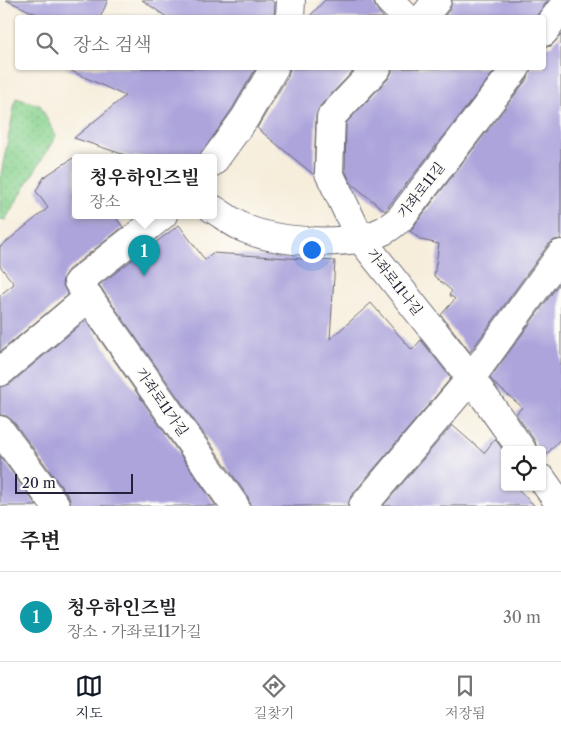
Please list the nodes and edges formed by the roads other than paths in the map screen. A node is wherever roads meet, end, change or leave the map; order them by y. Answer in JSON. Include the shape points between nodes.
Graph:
{"nodes":[{"id":1,"x":290,"y":0,"type":"edge"},
{"id":2,"x":389,"y":0,"type":"edge"},
{"id":3,"x":437,"y":0,"type":"edge"},
{"id":4,"x":561,"y":10,"type":"edge"},
{"id":5,"x":290,"y":15,"type":"edge"},
{"id":6,"x":404,"y":15,"type":"edge"},
{"id":7,"x":425,"y":15,"type":"edge"},
{"id":8,"x":546,"y":29,"type":"edge"},
{"id":9,"x":273,"y":70,"type":"edge"},
{"id":10,"x":375,"y":70,"type":"edge"},
{"id":11,"x":514,"y":70,"type":"edge"},
{"id":12,"x":217,"y":156,"type":"edge"},
{"id":13,"x":217,"y":211,"type":"edge"},
{"id":14,"x":159,"y":219,"type":"edge"},
{"id":15,"x":360,"y":238,"type":"junction"},
{"id":16,"x":561,"y":254,"type":"edge"},
{"id":17,"x":83,"y":289,"type":"junction"},
{"id":18,"x":0,"y":372,"type":"edge"},
{"id":19,"x":471,"y":378,"type":"junction"},
{"id":20,"x":0,"y":430,"type":"edge"},
{"id":21,"x":519,"y":446,"type":"edge"},
{"id":22,"x":56,"y":506,"type":"edge"},
{"id":23,"x":235,"y":506,"type":"edge"},
{"id":24,"x":362,"y":506,"type":"edge"}],
"edges":[{"from":1,"to":5,"type":"street"},
{"from":2,"to":6,"type":"street"},
{"from":3,"to":7,"type":"street"},
{"from":4,"to":8,"type":"street"},
{"from":9,"to":12,"type":"street","via":[[245,118]]},
{"from":10,"to":15,"type":"street","via":[[331,117],[329,173]]},
{"from":11,"to":15,"type":"street","name":"가좌로11길","via":[[399,220],[383,231]]},
{"from":13,"to":15,"type":"street","name":"가좌로11나길","via":[[246,229],[286,240],[323,242]]},
{"from":14,"to":17,"type":"street"},
{"from":15,"to":19,"type":"street","name":"가좌로11나길"},
{"from":16,"to":19,"type":"street"},
{"from":17,"to":18,"type":"street"},
{"from":17,"to":23,"type":"street","name":"가좌로11가길"},
{"from":19,"to":21,"type":"street","name":"가좌로11나길"},
{"from":19,"to":24,"type":"street"},
{"from":20,"to":22,"type":"street"}]}
